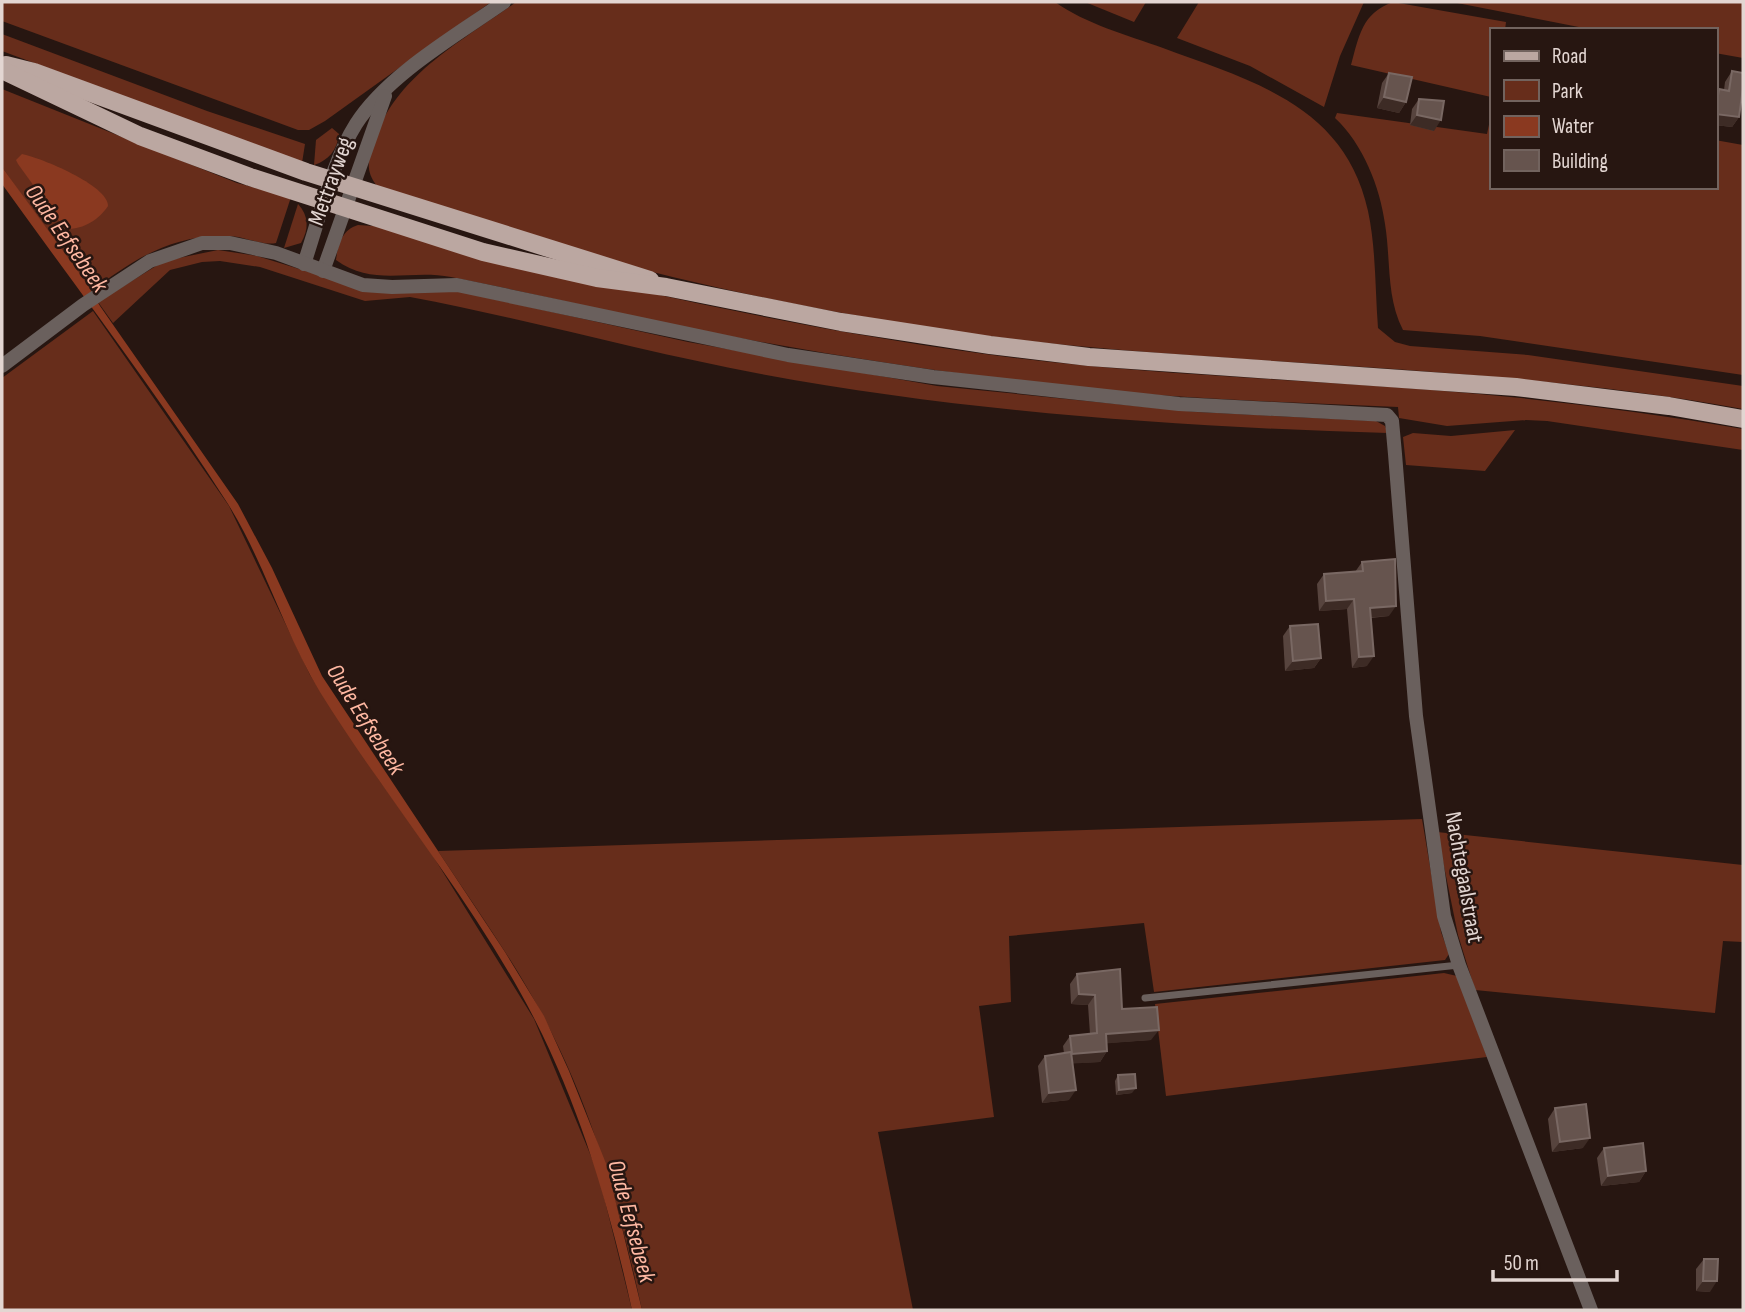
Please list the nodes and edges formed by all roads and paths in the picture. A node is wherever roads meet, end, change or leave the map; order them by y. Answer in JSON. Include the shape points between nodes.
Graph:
{"nodes":[{"id":1,"x":504,"y":2,"type":"edge"},
{"id":2,"x":2,"y":64,"type":"edge"},
{"id":3,"x":2,"y":70,"type":"edge"},
{"id":4,"x":388,"y":88,"type":"junction"},
{"id":5,"x":333,"y":181,"type":"junction"},
{"id":6,"x":352,"y":187,"type":"junction"},
{"id":7,"x":325,"y":203,"type":"junction"},
{"id":8,"x":344,"y":210,"type":"junction"},
{"id":9,"x":304,"y":264,"type":"junction"},
{"id":10,"x":323,"y":271,"type":"junction"},
{"id":11,"x":666,"y":287,"type":"junction"},
{"id":12,"x":2,"y":366,"type":"edge"},
{"id":13,"x":1743,"y":419,"type":"edge"},
{"id":14,"x":1459,"y":965,"type":"junction"},
{"id":15,"x":1145,"y":998,"type":"dead end"},
{"id":16,"x":1591,"y":1310,"type":"edge"}],
"edges":[{"from":1,"to":4,"type":"street","name":"Mettrayweg"},
{"from":2,"to":5,"type":"main road"},
{"from":3,"to":7,"type":"main road","via":[[140,136]]},
{"from":4,"to":5,"type":"street","name":"Mettrayweg","via":[[357,121]]},
{"from":4,"to":6,"type":"street","name":"Mettrayweg"},
{"from":5,"to":6,"type":"main road"},
{"from":5,"to":7,"type":"street","name":"Mettrayweg"},
{"from":6,"to":8,"type":"street","name":"Mettrayweg"},
{"from":6,"to":11,"type":"main road"},
{"from":7,"to":8,"type":"main road"},
{"from":7,"to":9,"type":"street","name":"Mettrayweg"},
{"from":8,"to":10,"type":"street","name":"Mettrayweg"},
{"from":8,"to":11,"type":"main road","via":[[484,253],[607,281]]},
{"from":9,"to":10,"type":"street"},
{"from":9,"to":12,"type":"street","via":[[230,243],[202,243],[150,261]]},
{"from":10,"to":14,"type":"street","name":"Nachtegaalstraat","via":[[363,285],[457,285],[788,355],[920,375],[1154,401],[1386,414],[1392,428],[1416,716],[1444,916]]},
{"from":11,"to":13,"type":"main road","via":[[841,322],[1002,347],[1516,387]]},
{"from":14,"to":15,"type":"lane"},
{"from":14,"to":16,"type":"street","name":"Nachtegaalstraat"}]}
